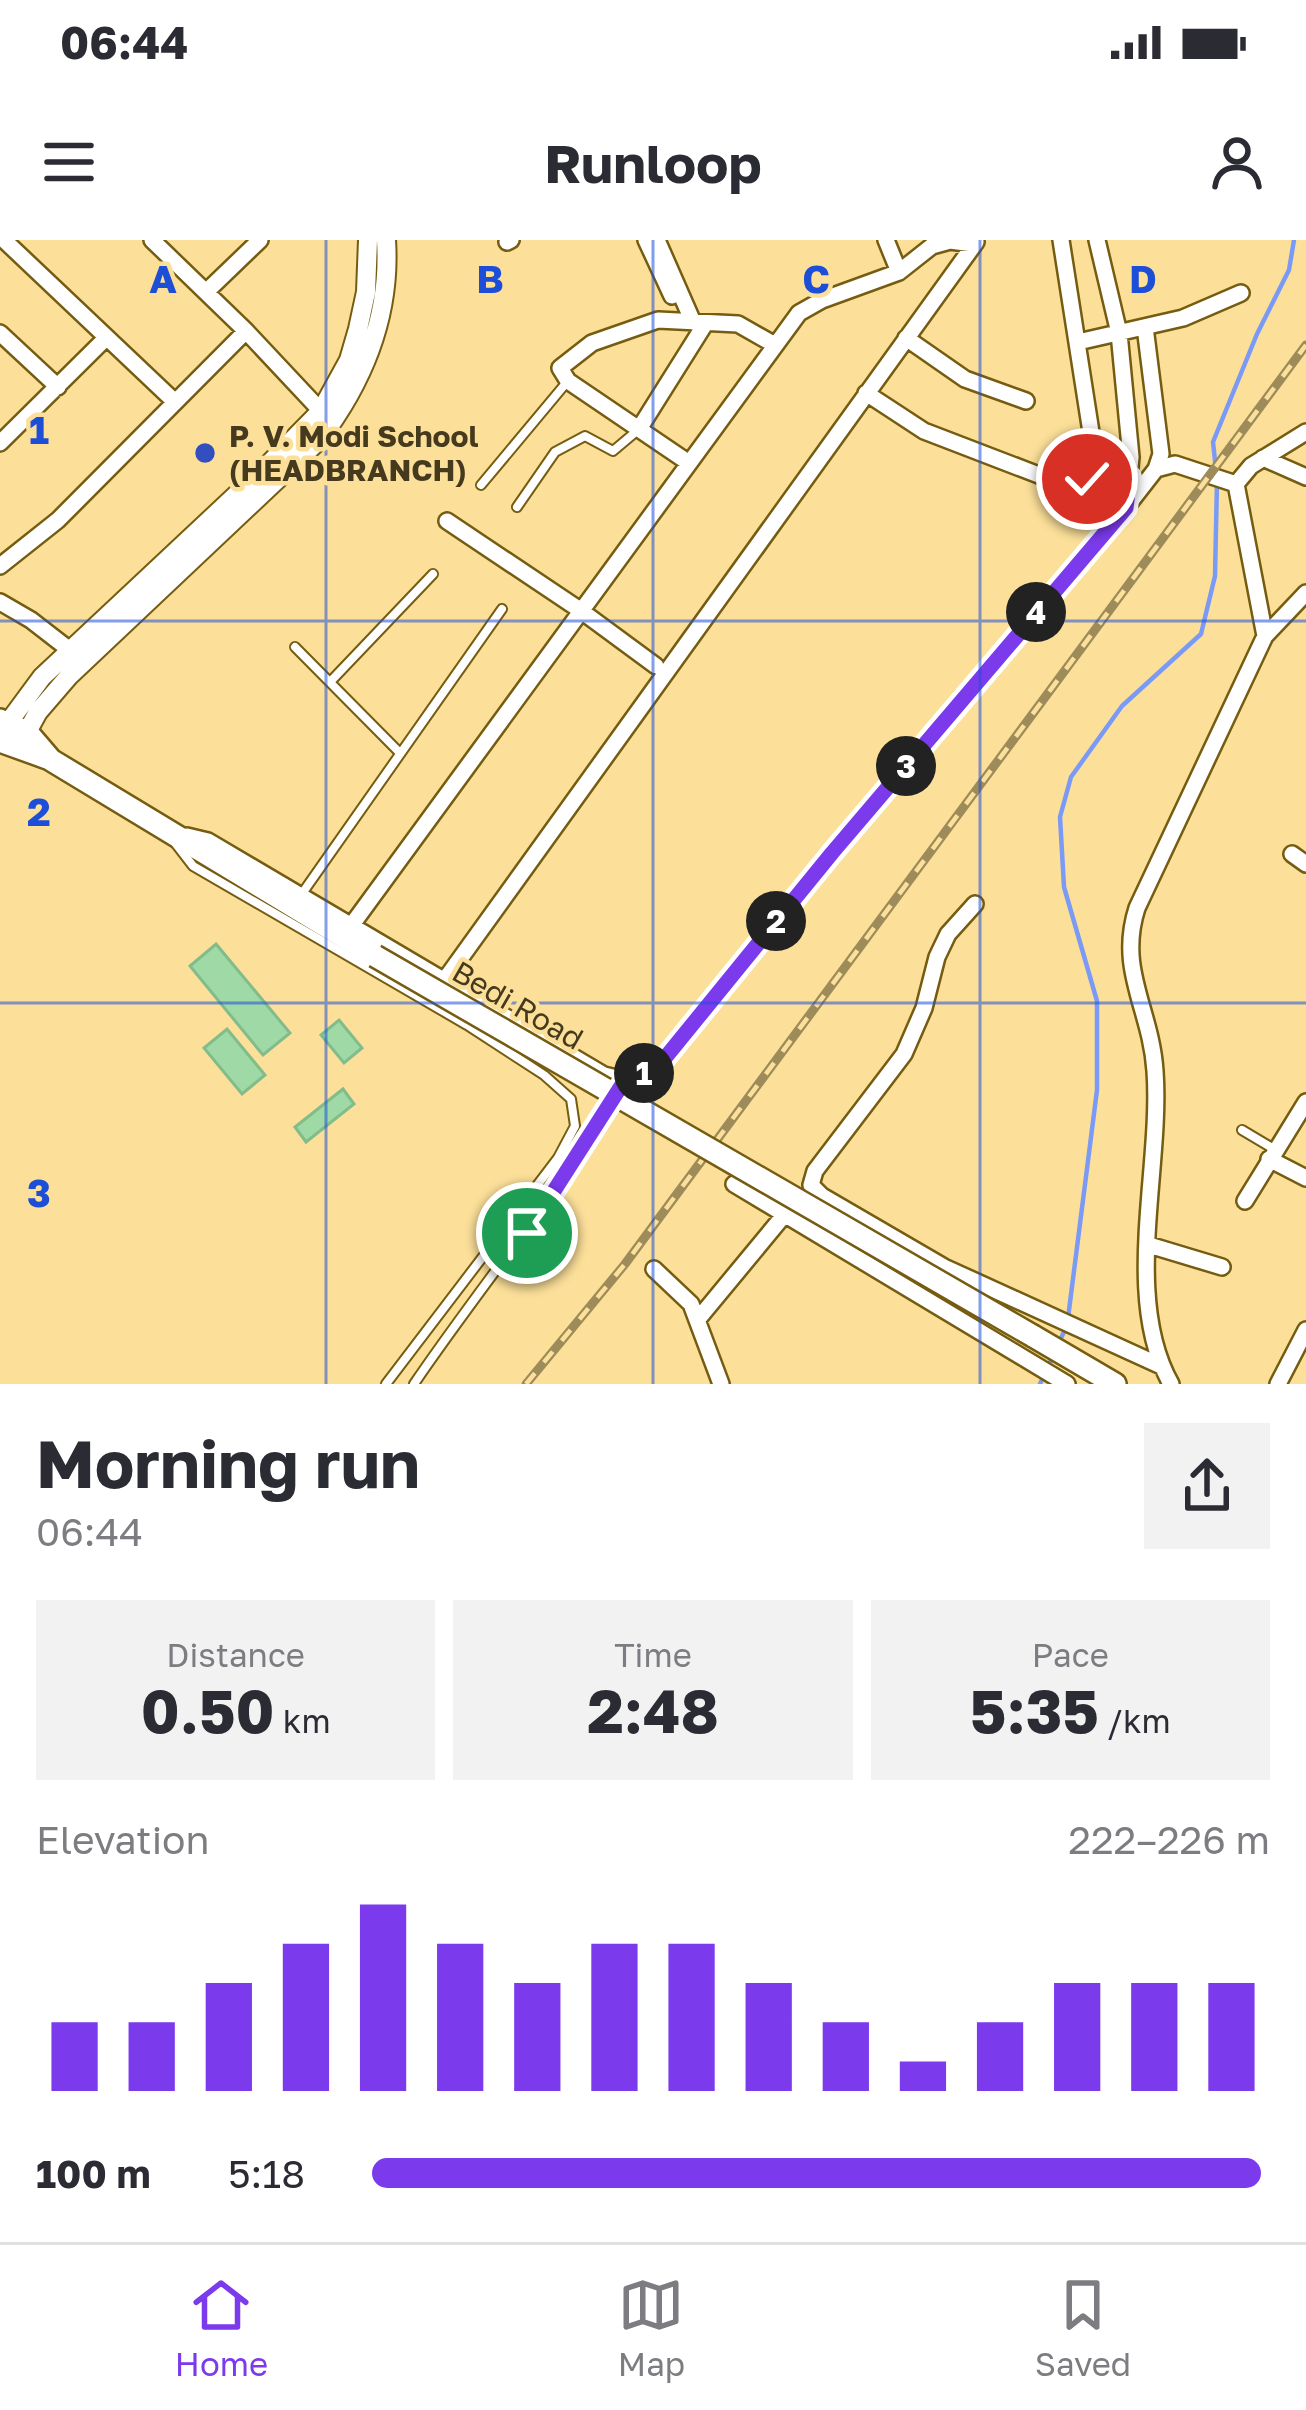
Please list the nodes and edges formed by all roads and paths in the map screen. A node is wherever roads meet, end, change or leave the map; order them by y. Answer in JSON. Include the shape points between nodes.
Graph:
{"nodes":[{"id":1,"x":4,"y":240,"type":"edge"},
{"id":2,"x":152,"y":240,"type":"edge"},
{"id":3,"x":260,"y":240,"type":"edge"},
{"id":4,"x":368,"y":240,"type":"edge"},
{"id":5,"x":386,"y":240,"type":"edge"},
{"id":6,"x":646,"y":240,"type":"edge"},
{"id":7,"x":657,"y":240,"type":"edge"},
{"id":8,"x":886,"y":240,"type":"edge"},
{"id":9,"x":1061,"y":240,"type":"edge"},
{"id":10,"x":1097,"y":240,"type":"edge"},
{"id":11,"x":976,"y":242,"type":"edge"},
{"id":12,"x":899,"y":272,"type":"junction"},
{"id":13,"x":206,"y":292,"type":"junction"},
{"id":14,"x":1241,"y":293,"type":"dead end"},
{"id":15,"x":694,"y":322,"type":"junction"},
{"id":16,"x":1145,"y":327,"type":"junction"},
{"id":17,"x":246,"y":331,"type":"junction"},
{"id":18,"x":0,"y":333,"type":"edge"},
{"id":19,"x":1120,"y":333,"type":"junction"},
{"id":20,"x":106,"y":338,"type":"junction"},
{"id":21,"x":906,"y":338,"type":"junction"},
{"id":22,"x":1078,"y":342,"type":"junction"},
{"id":23,"x":775,"y":346,"type":"junction"},
{"id":24,"x":549,"y":361,"type":"dead end"},
{"id":25,"x":565,"y":377,"type":"junction"},
{"id":26,"x":58,"y":387,"type":"junction"},
{"id":27,"x":866,"y":393,"type":"junction"},
{"id":28,"x":1026,"y":400,"type":"dead end"},
{"id":29,"x":174,"y":401,"type":"junction"},
{"id":30,"x":321,"y":411,"type":"junction"},
{"id":31,"x":639,"y":429,"type":"junction"},
{"id":32,"x":1305,"y":434,"type":"edge"},
{"id":33,"x":0,"y":443,"type":"edge"},
{"id":34,"x":1263,"y":458,"type":"junction"},
{"id":35,"x":688,"y":463,"type":"junction"},
{"id":36,"x":1156,"y":469,"type":"junction"},
{"id":37,"x":1098,"y":477,"type":"junction"},
{"id":38,"x":1130,"y":477,"type":"junction"},
{"id":39,"x":1306,"y":477,"type":"edge"},
{"id":40,"x":482,"y":484,"type":"dead end"},
{"id":41,"x":1236,"y":484,"type":"junction"},
{"id":42,"x":517,"y":507,"type":"dead end"},
{"id":43,"x":1126,"y":508,"type":"junction"},
{"id":44,"x":446,"y":521,"type":"dead end"},
{"id":45,"x":0,"y":566,"type":"edge"},
{"id":46,"x":433,"y":574,"type":"dead end"},
{"id":47,"x":1306,"y":593,"type":"edge"},
{"id":48,"x":0,"y":602,"type":"edge"},
{"id":49,"x":502,"y":609,"type":"dead end"},
{"id":50,"x":580,"y":610,"type":"junction"},
{"id":51,"x":1265,"y":636,"type":"junction"},
{"id":52,"x":295,"y":646,"type":"dead end"},
{"id":53,"x":71,"y":651,"type":"junction"},
{"id":54,"x":656,"y":666,"type":"dead end"},
{"id":55,"x":330,"y":682,"type":"junction"},
{"id":56,"x":9,"y":733,"type":"edge"},
{"id":57,"x":400,"y":753,"type":"junction"},
{"id":58,"x":169,"y":831,"type":"junction"},
{"id":59,"x":300,"y":896,"type":"junction"},
{"id":60,"x":975,"y":904,"type":"dead end"},
{"id":61,"x":351,"y":926,"type":"junction"},
{"id":62,"x":444,"y":981,"type":"junction"},
{"id":63,"x":625,"y":1080,"type":"junction"},
{"id":64,"x":1306,"y":1102,"type":"edge"},
{"id":65,"x":1242,"y":1130,"type":"dead end"},
{"id":66,"x":1272,"y":1155,"type":"junction"},
{"id":67,"x":1306,"y":1178,"type":"edge"},
{"id":68,"x":734,"y":1184,"type":"dead end"},
{"id":69,"x":1245,"y":1201,"type":"dead end"},
{"id":70,"x":785,"y":1214,"type":"junction"},
{"id":71,"x":1149,"y":1245,"type":"junction"},
{"id":72,"x":1222,"y":1267,"type":"dead end"},
{"id":73,"x":654,"y":1269,"type":"dead end"},
{"id":74,"x":699,"y":1318,"type":"junction"},
{"id":75,"x":1306,"y":1330,"type":"edge"},
{"id":76,"x":1161,"y":1366,"type":"junction"},
{"id":77,"x":386,"y":1384,"type":"edge"},
{"id":78,"x":414,"y":1384,"type":"edge"},
{"id":79,"x":721,"y":1384,"type":"edge"},
{"id":80,"x":1067,"y":1384,"type":"edge"},
{"id":81,"x":1115,"y":1384,"type":"edge"},
{"id":82,"x":1171,"y":1384,"type":"edge"},
{"id":83,"x":1278,"y":1384,"type":"edge"}],
"edges":[{"from":1,"to":20,"type":"street"},
{"from":2,"to":13,"type":"street"},
{"from":3,"to":13,"type":"street"},
{"from":4,"to":30,"type":"street","via":[[358,329]]},
{"from":5,"to":56,"type":"street","via":[[377,332],[346,404],[319,440]]},
{"from":6,"to":15,"type":"street"},
{"from":7,"to":15,"type":"street"},
{"from":8,"to":12,"type":"street"},
{"from":9,"to":22,"type":"street"},
{"from":10,"to":19,"type":"street"},
{"from":11,"to":12,"type":"street","via":[[940,243]]},
{"from":11,"to":21,"type":"street"},
{"from":12,"to":23,"type":"street","via":[[799,313]]},
{"from":13,"to":17,"type":"street"},
{"from":14,"to":16,"type":"street"},
{"from":15,"to":23,"type":"street","via":[[738,324]]},
{"from":15,"to":25,"type":"street","via":[[658,320],[605,337],[565,361]]},
{"from":15,"to":31,"type":"street"},
{"from":16,"to":19,"type":"street"},
{"from":16,"to":36,"type":"street","via":[[1162,440]]},
{"from":17,"to":29,"type":"street"},
{"from":17,"to":30,"type":"street"},
{"from":18,"to":26,"type":"street"},
{"from":19,"to":22,"type":"street"},
{"from":19,"to":38,"type":"street"},
{"from":20,"to":26,"type":"street"},
{"from":20,"to":29,"type":"street"},
{"from":21,"to":27,"type":"street"},
{"from":21,"to":28,"type":"street","via":[[964,379]]},
{"from":22,"to":37,"type":"street"},
{"from":23,"to":35,"type":"street"},
{"from":24,"to":25,"type":"street"},
{"from":25,"to":31,"type":"street"},
{"from":25,"to":40,"type":"lane"},
{"from":26,"to":33,"type":"street"},
{"from":27,"to":37,"type":"street","via":[[924,431],[1062,484]]},
{"from":27,"to":62,"type":"street"},
{"from":29,"to":45,"type":"street","via":[[58,520]]},
{"from":30,"to":53,"type":"street"},
{"from":31,"to":35,"type":"street"},
{"from":31,"to":42,"type":"lane","via":[[613,451],[585,436],[563,445]]},
{"from":32,"to":34,"type":"street"},
{"from":34,"to":39,"type":"street"},
{"from":34,"to":41,"type":"street"},
{"from":35,"to":50,"type":"street"},
{"from":36,"to":41,"type":"street","via":[[1174,464]]},
{"from":36,"to":43,"type":"street"},
{"from":37,"to":38,"type":"street"},
{"from":38,"to":43,"type":"street"},
{"from":41,"to":51,"type":"street"},
{"from":43,"to":63,"type":"street","via":[[665,1058]]},
{"from":44,"to":50,"type":"street"},
{"from":46,"to":55,"type":"lane"},
{"from":47,"to":51,"type":"street"},
{"from":48,"to":53,"type":"street"},
{"from":49,"to":57,"type":"lane"},
{"from":50,"to":54,"type":"street"},
{"from":50,"to":61,"type":"street"},
{"from":51,"to":71,"type":"street","via":[[1128,937],[1155,1067]]},
{"from":52,"to":55,"type":"lane"},
{"from":53,"to":56,"type":"street","via":[[42,676]]},
{"from":55,"to":57,"type":"lane"},
{"from":56,"to":58,"type":"main road","name":"Bedi Road"},
{"from":57,"to":59,"type":"lane"},
{"from":58,"to":59,"type":"street","via":[[208,841]]},
{"from":58,"to":77,"type":"lane","via":[[193,866],[467,1025],[571,1099],[575,1126],[558,1158]]},
{"from":58,"to":81,"type":"main road","name":"Bedi Road","bridge":true},
{"from":59,"to":61,"type":"street"},
{"from":60,"to":76,"type":"street","via":[[948,934],[904,1054],[811,1185],[944,1267]]},
{"from":61,"to":62,"type":"street"},
{"from":62,"to":63,"type":"street"},
{"from":63,"to":78,"type":"lane","via":[[527,1233]]},
{"from":64,"to":66,"type":"street"},
{"from":65,"to":66,"type":"lane"},
{"from":66,"to":67,"type":"street"},
{"from":66,"to":69,"type":"street"},
{"from":68,"to":70,"type":"street"},
{"from":70,"to":74,"type":"street"},
{"from":70,"to":80,"type":"street"},
{"from":71,"to":72,"type":"street"},
{"from":71,"to":76,"type":"street","via":[[1151,1331]]},
{"from":73,"to":74,"type":"street"},
{"from":74,"to":79,"type":"street"},
{"from":75,"to":83,"type":"street"},
{"from":76,"to":82,"type":"street"}]}
